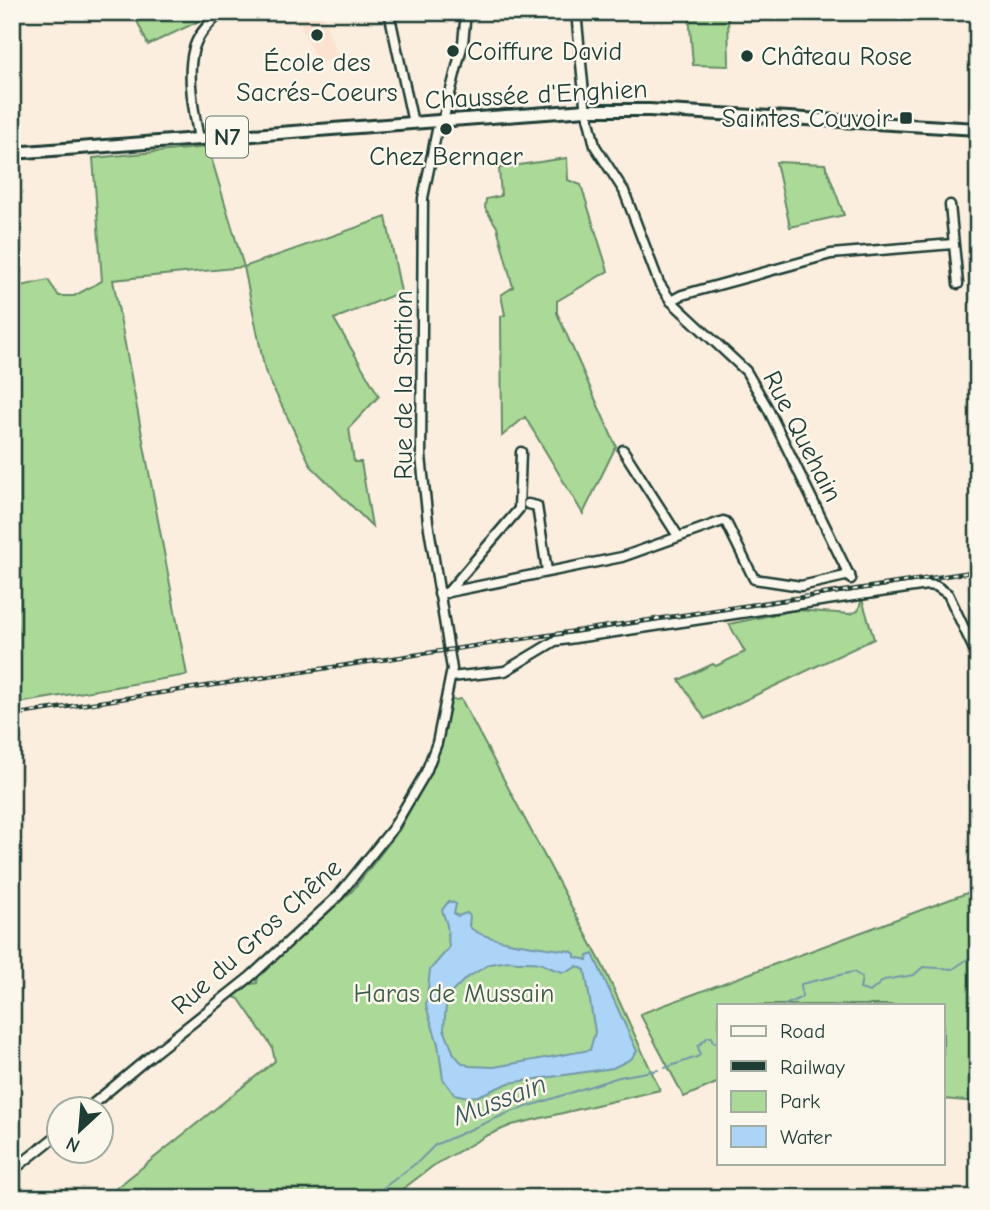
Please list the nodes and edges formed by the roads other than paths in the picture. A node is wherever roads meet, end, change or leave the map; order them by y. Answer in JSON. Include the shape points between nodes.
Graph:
{"nodes":[{"id":1,"x":220,"y":12,"type":"edge"},
{"id":2,"x":388,"y":12,"type":"edge"},
{"id":3,"x":467,"y":12,"type":"edge"},
{"id":4,"x":575,"y":12,"type":"edge"},
{"id":5,"x":586,"y":110,"type":"junction"},
{"id":6,"x":442,"y":121,"type":"junction"},
{"id":7,"x":413,"y":123,"type":"junction"},
{"id":8,"x":978,"y":129,"type":"edge"},
{"id":9,"x":199,"y":139,"type":"junction"},
{"id":10,"x":12,"y":153,"type":"edge"},
{"id":11,"x":950,"y":205,"type":"dead end"},
{"id":12,"x":953,"y":244,"type":"junction"},
{"id":13,"x":957,"y":284,"type":"dead end"},
{"id":14,"x":671,"y":301,"type":"junction"},
{"id":15,"x":623,"y":450,"type":"dead end"},
{"id":16,"x":521,"y":452,"type":"dead end"},
{"id":17,"x":528,"y":504,"type":"dead end"},
{"id":18,"x":678,"y":536,"type":"junction"},
{"id":19,"x":547,"y":571,"type":"junction"},
{"id":20,"x":443,"y":593,"type":"junction"},
{"id":21,"x":449,"y":650,"type":"joint"},
{"id":22,"x":978,"y":658,"type":"edge"},
{"id":23,"x":451,"y":677,"type":"junction"},
{"id":24,"x":105,"y":1094,"type":"edge"},
{"id":25,"x":46,"y":1144,"type":"edge"},
{"id":26,"x":12,"y":1171,"type":"edge"}],
"edges":[{"from":1,"to":9,"type":"street","via":[[198,38],[193,53],[191,96]]},
{"from":2,"to":7,"type":"street"},
{"from":3,"to":6,"type":"street","name":"Rue de la Station"},
{"from":4,"to":5,"type":"street","name":"Rue Quehain"},
{"from":5,"to":6,"type":"main road","name":"Chaussée d'Enghien","number":"N7"},
{"from":5,"to":8,"type":"main road","name":"Chaussée d'Enghien","number":"N7"},
{"from":5,"to":14,"type":"street","name":"Rue Quehain","via":[[595,146],[624,191],[659,283]]},
{"from":6,"to":7,"type":"main road","name":"Chaussée d'Enghien","number":"N7"},
{"from":6,"to":20,"type":"street","name":"Rue de la Station","via":[[423,198],[421,456],[428,522]]},
{"from":7,"to":9,"type":"main road","name":"Chaussée d'Enghien","number":"N7"},
{"from":9,"to":10,"type":"main road","name":"Chaussée d'Enghien","number":"N7"},
{"from":11,"to":12,"type":"street"},
{"from":12,"to":13,"type":"street"},
{"from":12,"to":14,"type":"street","via":[[831,254]]},
{"from":14,"to":18,"type":"street","name":"Rue Quehain","via":[[746,371],[850,577],[801,586],[754,579],[723,521]]},
{"from":15,"to":18,"type":"street"},
{"from":16,"to":20,"type":"street","via":[[519,509]]},
{"from":17,"to":19,"type":"street","via":[[537,506]]},
{"from":18,"to":19,"type":"street","via":[[622,557]]},
{"from":19,"to":20,"type":"street"},
{"from":20,"to":21,"type":"street","name":"Rue de la Station"},
{"from":21,"to":23,"type":"street","name":"Rue du Gros Chêne"},
{"from":22,"to":23,"type":"street","via":[[952,603],[942,589],[927,585],[555,641],[505,671]]},
{"from":23,"to":24,"type":"street","name":"Rue du Gros Chêne","via":[[426,772],[382,844],[350,883],[250,977]]},
{"from":25,"to":26,"type":"street"}]}
